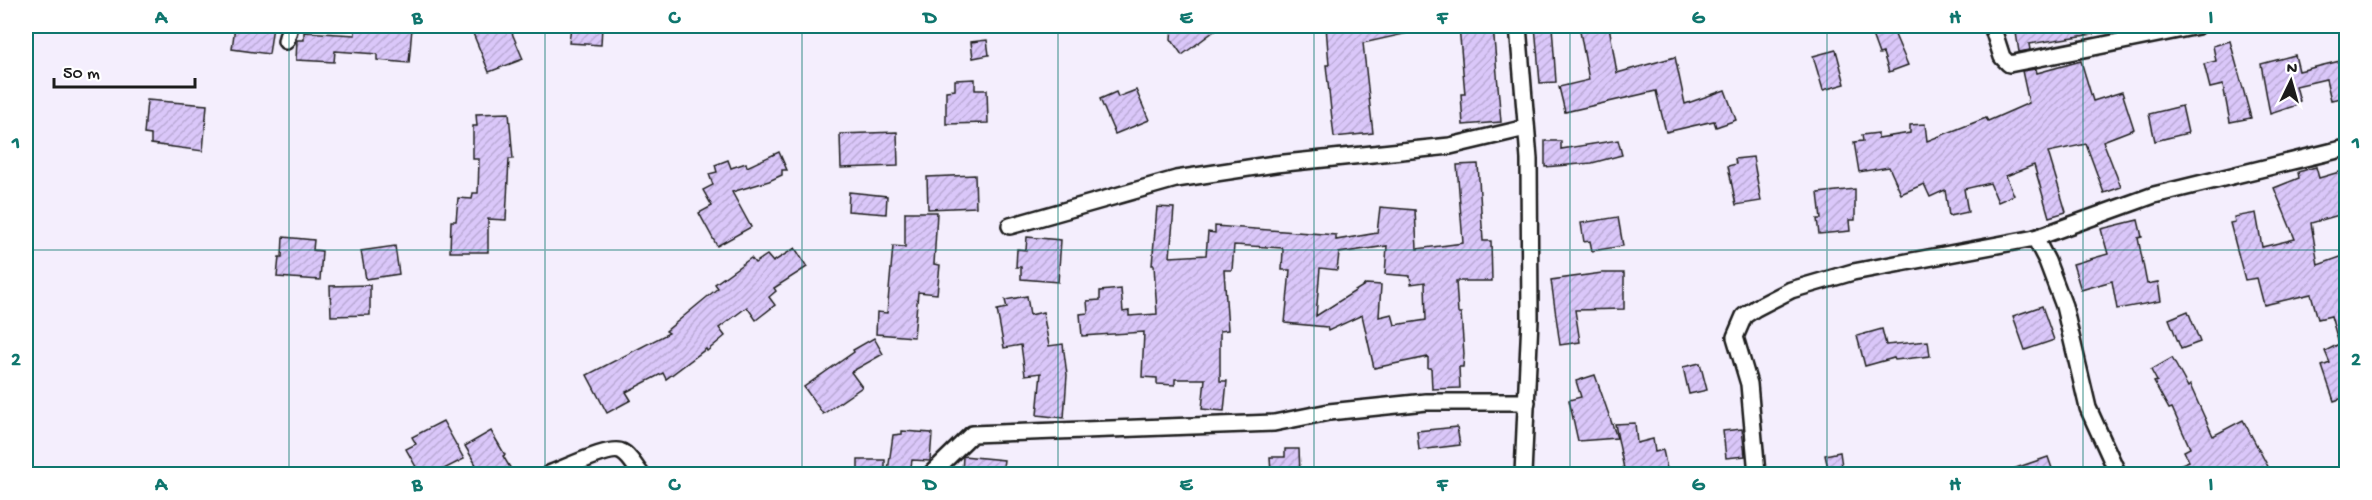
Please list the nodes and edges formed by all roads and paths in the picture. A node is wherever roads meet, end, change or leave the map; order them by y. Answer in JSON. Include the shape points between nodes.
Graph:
{"nodes":[{"id":1,"x":290,"y":26,"type":"edge"},
{"id":2,"x":1518,"y":26,"type":"edge"},
{"id":3,"x":1992,"y":26,"type":"edge"},
{"id":4,"x":2198,"y":26,"type":"edge"},
{"id":5,"x":286,"y":41,"type":"dead end"},
{"id":6,"x":1526,"y":128,"type":"junction"},
{"id":7,"x":2346,"y":148,"type":"edge"},
{"id":8,"x":1010,"y":226,"type":"dead end"},
{"id":9,"x":2035,"y":238,"type":"junction"},
{"id":10,"x":1527,"y":402,"type":"junction"},
{"id":11,"x":549,"y":474,"type":"edge"},
{"id":12,"x":641,"y":474,"type":"edge"},
{"id":13,"x":932,"y":474,"type":"edge"},
{"id":14,"x":1523,"y":474,"type":"edge"},
{"id":15,"x":1757,"y":474,"type":"edge"},
{"id":16,"x":2118,"y":474,"type":"edge"}],
"edges":[{"from":1,"to":5,"type":"street"},
{"from":2,"to":6,"type":"street"},
{"from":3,"to":4,"type":"street","via":[[2008,64]]},
{"from":6,"to":8,"type":"street","via":[[1450,146],[1275,164],[1176,179]]},
{"from":6,"to":10,"type":"street","via":[[1530,307]]},
{"from":7,"to":9,"type":"street","via":[[2154,195]]},
{"from":9,"to":15,"type":"street","via":[[1854,272],[1791,290],[1744,316],[1735,336],[1749,384]]},
{"from":9,"to":16,"type":"street","via":[[2064,306],[2088,408]]},
{"from":10,"to":13,"type":"street","via":[[1426,402],[1329,412],[1274,423],[972,434]]},
{"from":10,"to":14,"type":"street"},
{"from":11,"to":12,"type":"street","via":[[620,450]]}]}
